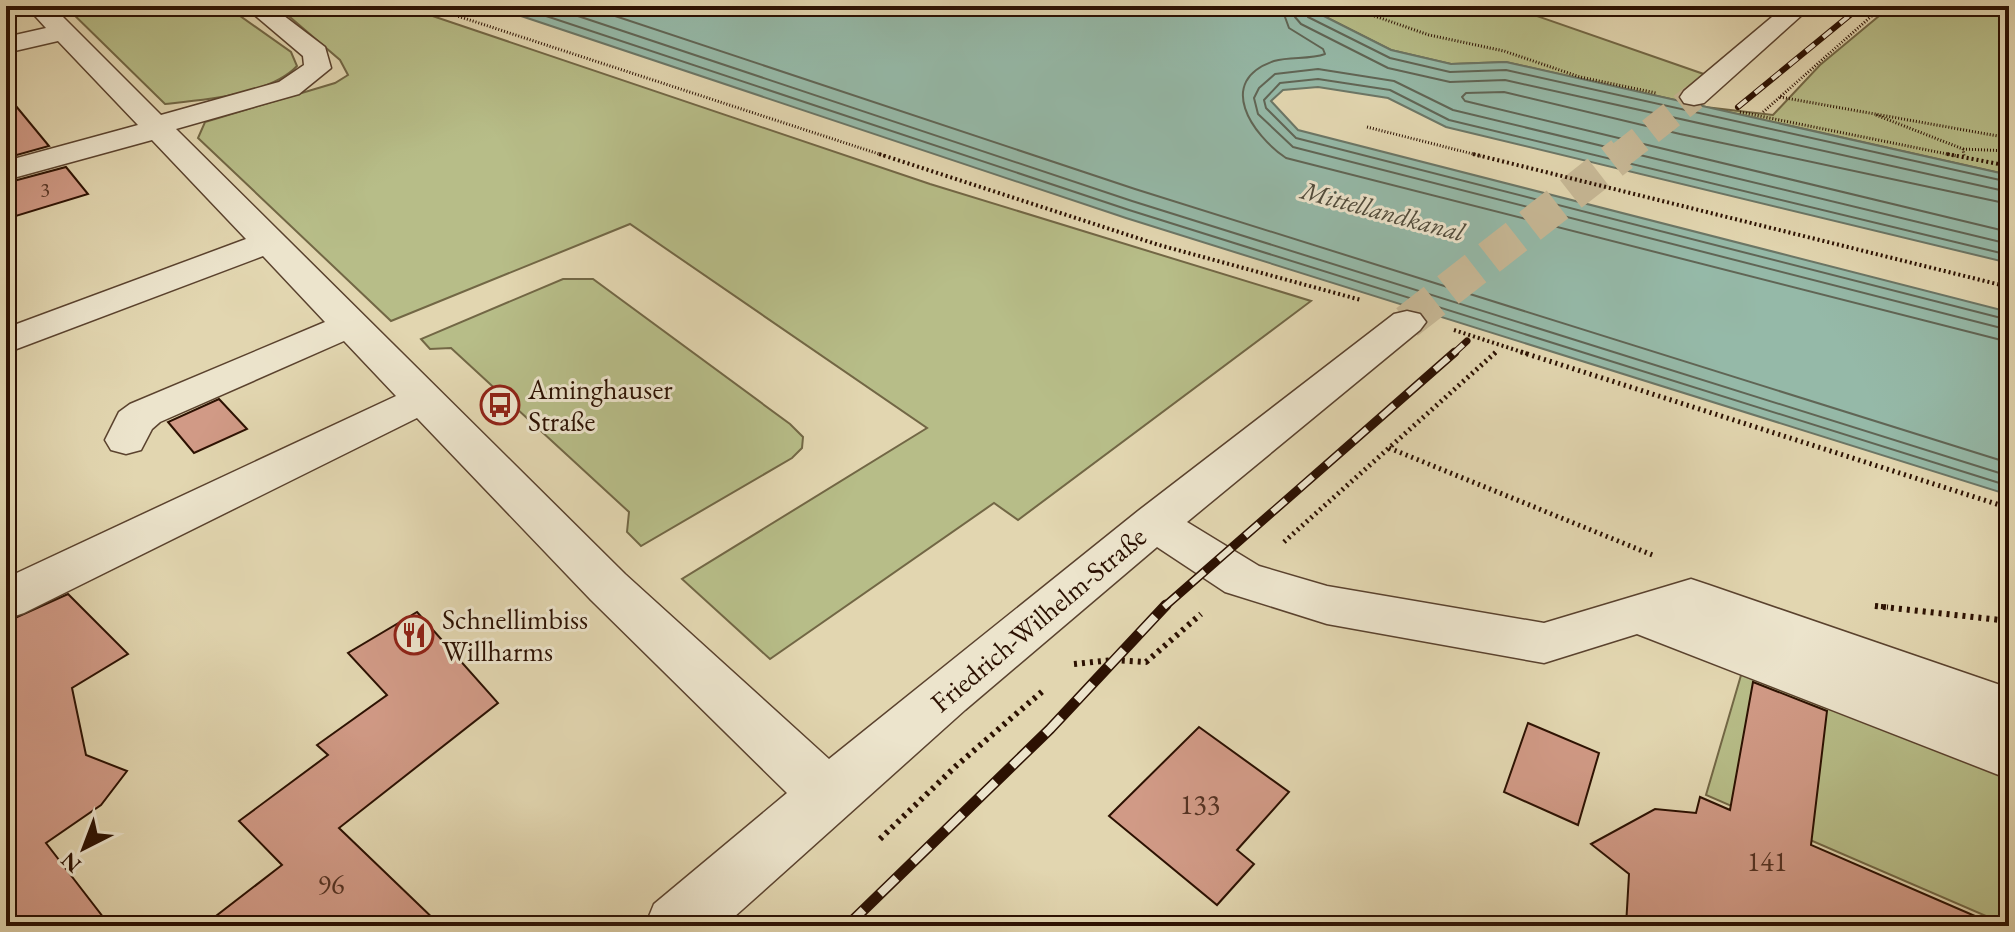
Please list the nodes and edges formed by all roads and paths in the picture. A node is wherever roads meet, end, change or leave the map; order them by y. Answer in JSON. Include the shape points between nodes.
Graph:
{"nodes":[{"id":1,"x":256,"y":6,"type":"edge"},
{"id":2,"x":427,"y":6,"type":"edge"},
{"id":3,"x":1800,"y":6,"type":"edge"},
{"id":4,"x":1883,"y":6,"type":"edge"},
{"id":5,"x":51,"y":19,"type":"edge"},
{"id":6,"x":6,"y":45,"type":"edge"},
{"id":7,"x":1694,"y":97,"type":"tunnel mouth"},
{"id":8,"x":1780,"y":97,"type":"junction"},
{"id":9,"x":1864,"y":110,"type":"junction"},
{"id":10,"x":1763,"y":112,"type":"dead end"},
{"id":11,"x":155,"y":127,"type":"junction"},
{"id":12,"x":1367,"y":127,"type":"dead end"},
{"id":13,"x":2009,"y":138,"type":"edge"},
{"id":14,"x":1963,"y":149,"type":"junction"},
{"id":15,"x":2009,"y":151,"type":"edge"},
{"id":16,"x":1964,"y":156,"type":"dead end"},
{"id":17,"x":6,"y":171,"type":"edge"},
{"id":18,"x":269,"y":242,"type":"junction"},
{"id":19,"x":2009,"y":287,"type":"edge"},
{"id":20,"x":1406,"y":317,"type":"junction"},
{"id":21,"x":350,"y":325,"type":"junction"},
{"id":22,"x":6,"y":341,"type":"edge"},
{"id":23,"x":423,"y":399,"type":"junction"},
{"id":24,"x":126,"y":440,"type":"dead end"},
{"id":25,"x":1389,"y":448,"type":"dead end"},
{"id":26,"x":2009,"y":508,"type":"edge"},
{"id":27,"x":1154,"y":523,"type":"junction"},
{"id":28,"x":1665,"y":560,"type":"dead end"},
{"id":29,"x":6,"y":600,"type":"edge"},
{"id":30,"x":1638,"y":614,"type":"junction"},
{"id":31,"x":2009,"y":711,"type":"edge"},
{"id":32,"x":2009,"y":755,"type":"edge"},
{"id":33,"x":826,"y":793,"type":"junction"},
{"id":34,"x":677,"y":926,"type":"edge"}],
"edges":[{"from":1,"to":11,"type":"street","via":[[316,53],[318,68],[289,88]]},
{"from":2,"to":20,"type":"path","via":[[1159,245]]},
{"from":3,"to":7,"type":"street"},
{"from":4,"to":8,"type":"path"},
{"from":5,"to":6,"type":"street"},
{"from":5,"to":11,"type":"street"},
{"from":8,"to":9,"type":"path"},
{"from":8,"to":10,"type":"path"},
{"from":9,"to":13,"type":"path"},
{"from":9,"to":14,"type":"path"},
{"from":11,"to":17,"type":"street"},
{"from":11,"to":18,"type":"street"},
{"from":12,"to":19,"type":"path"},
{"from":14,"to":15,"type":"path"},
{"from":14,"to":16,"type":"path"},
{"from":18,"to":21,"type":"street"},
{"from":18,"to":22,"type":"street"},
{"from":20,"to":26,"type":"path"},
{"from":20,"to":27,"type":"street","name":"Friedrich-Wilhelm-Straße"},
{"from":21,"to":23,"type":"street"},
{"from":21,"to":24,"type":"street","via":[[145,413]]},
{"from":23,"to":29,"type":"street"},
{"from":23,"to":33,"type":"street","via":[[608,587]]},
{"from":25,"to":28,"type":"path"},
{"from":27,"to":30,"type":"street","via":[[1242,579],[1327,605],[1544,643]]},
{"from":27,"to":33,"type":"street","name":"Friedrich-Wilhelm-Straße"},
{"from":30,"to":31,"type":"street","via":[[1691,598]]},
{"from":30,"to":32,"type":"street"},
{"from":33,"to":34,"type":"street","name":"Friedrich-Wilhelm-Straße"}]}
